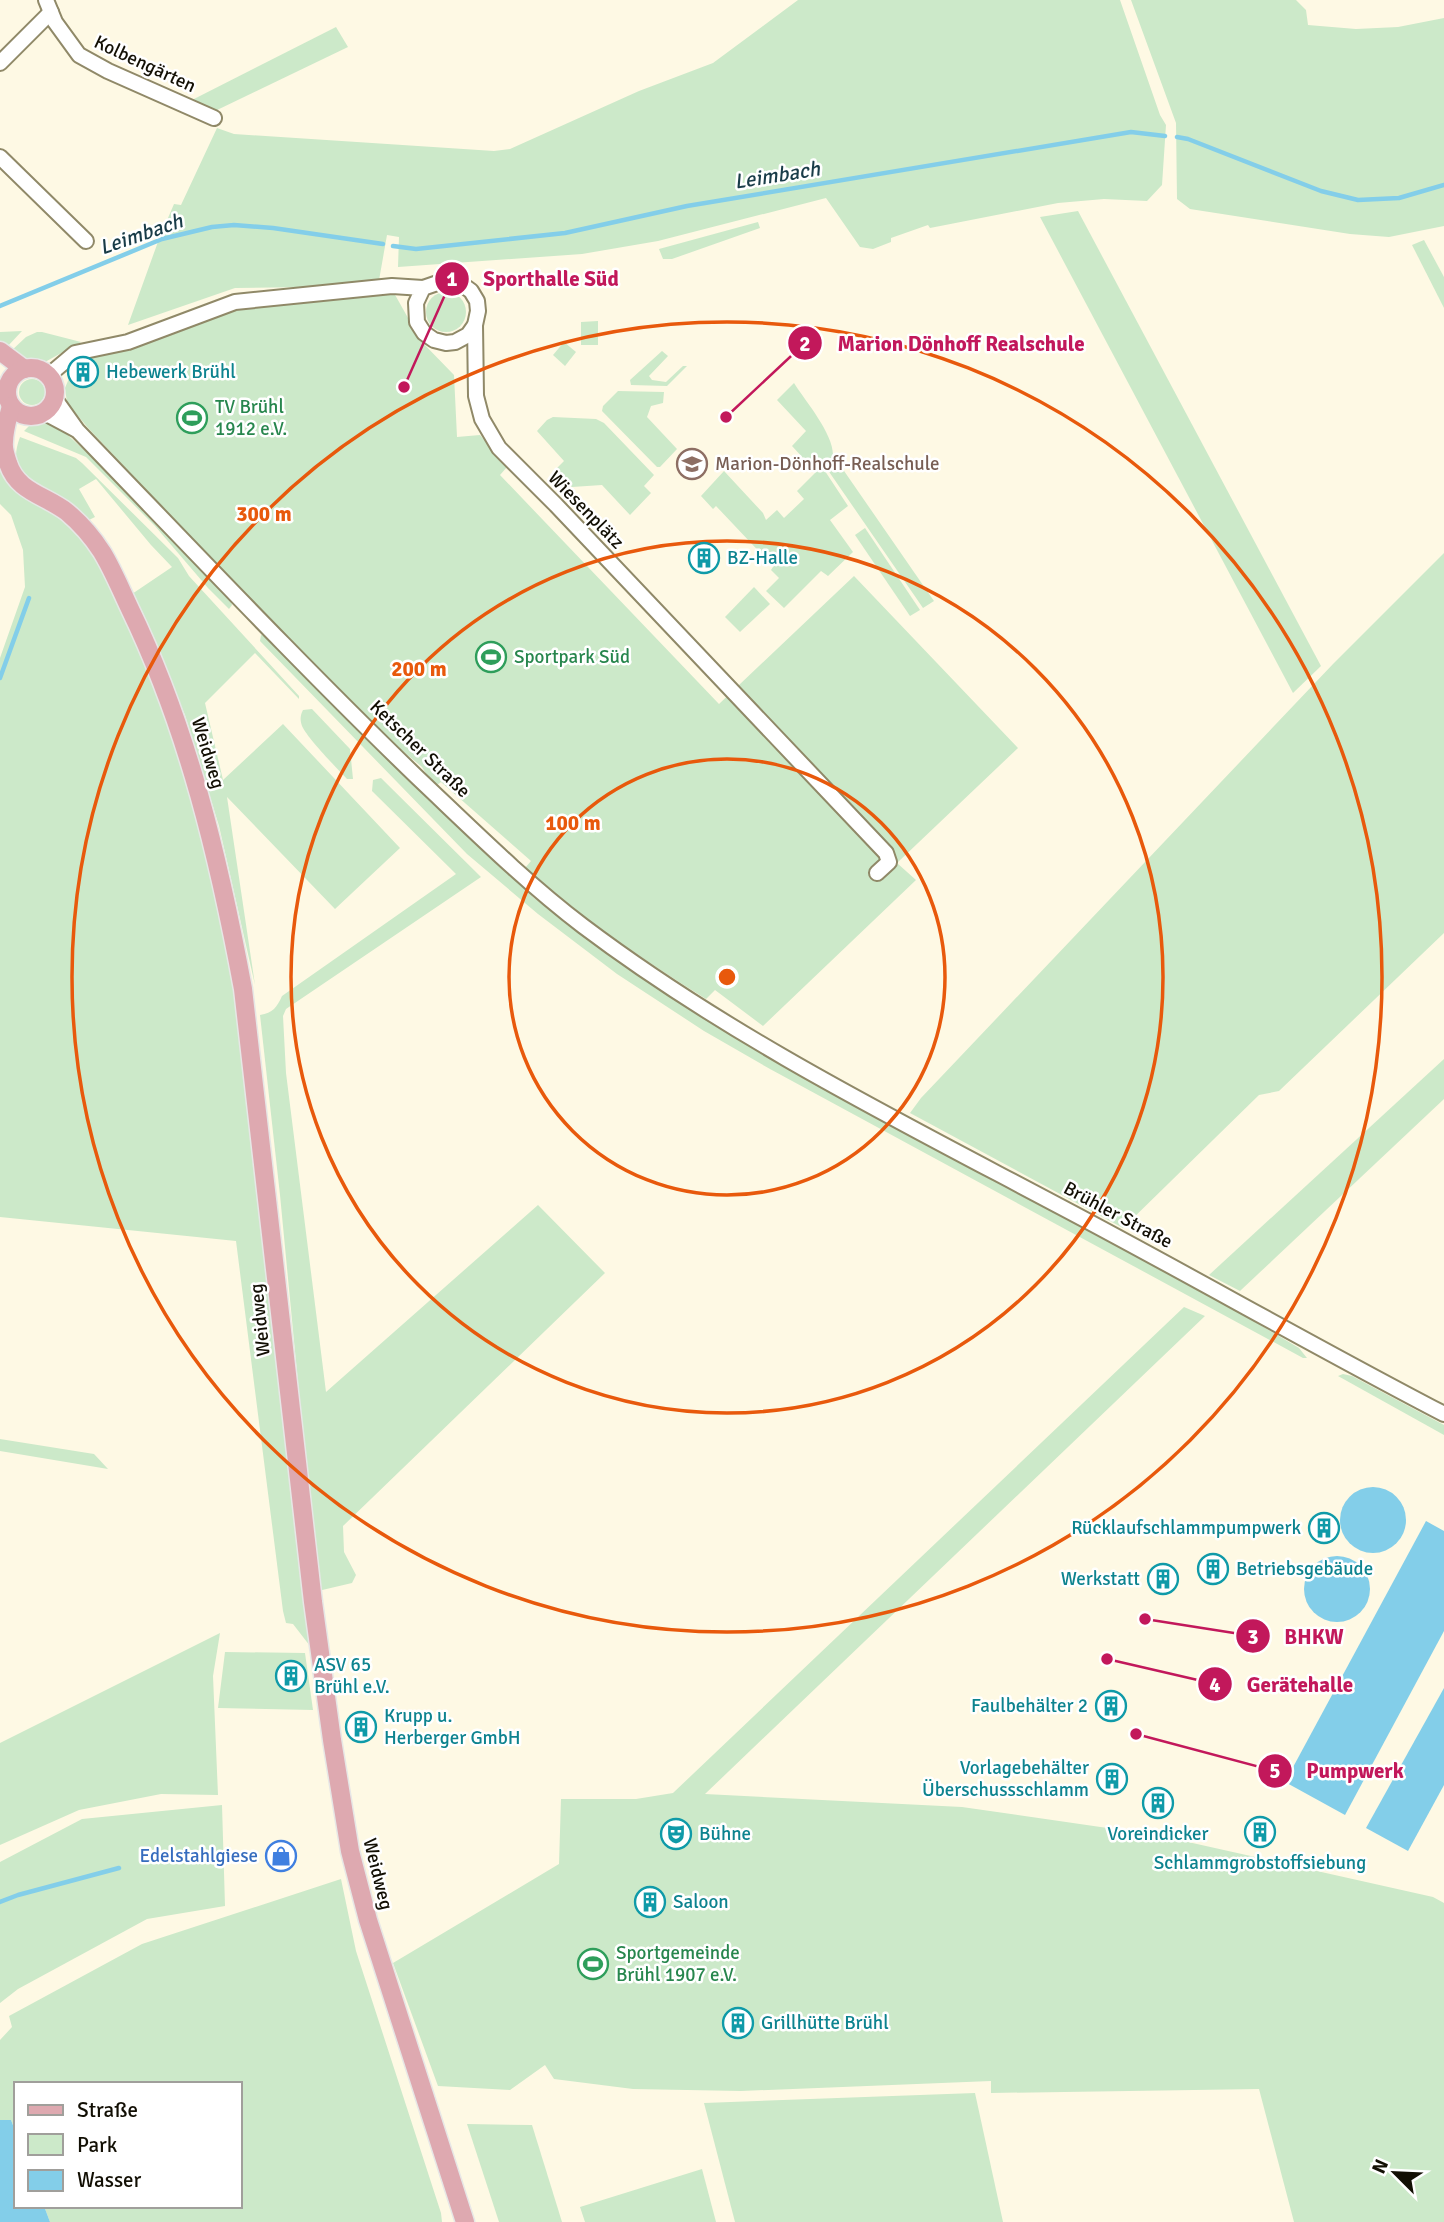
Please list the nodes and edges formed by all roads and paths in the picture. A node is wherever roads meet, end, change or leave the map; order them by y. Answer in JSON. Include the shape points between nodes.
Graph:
{"nodes":[{"id":1,"x":48,"y":6,"type":"edge"},
{"id":2,"x":0,"y":63,"type":"edge"},
{"id":3,"x":214,"y":118,"type":"dead end"},
{"id":4,"x":0,"y":158,"type":"edge"},
{"id":5,"x":86,"y":241,"type":"dead end"},
{"id":6,"x":424,"y":288,"type":"junction"},
{"id":7,"x":475,"y":325,"type":"junction"},
{"id":8,"x":0,"y":351,"type":"edge"},
{"id":9,"x":24,"y":369,"type":"junction"},
{"id":10,"x":49,"y":375,"type":"junction"},
{"id":11,"x":4,"y":376,"type":"edge"},
{"id":12,"x":11,"y":406,"type":"junction"},
{"id":13,"x":43,"y":409,"type":"junction"},
{"id":14,"x":8,"y":461,"type":"junction"},
{"id":15,"x":877,"y":873,"type":"dead end"},
{"id":16,"x":774,"y":1050,"type":"joint"},
{"id":17,"x":1444,"y":1414,"type":"edge"},
{"id":18,"x":465,"y":2222,"type":"edge"}],
"edges":[{"from":1,"to":2,"type":"street"},
{"from":1,"to":3,"type":"street","name":"Kolbengärten","via":[[79,55]]},
{"from":4,"to":5,"type":"street"},
{"from":6,"to":7,"type":"street","name":"Wiesenplätz","via":[[446,280],[460,283],[477,301]]},
{"from":6,"to":7,"type":"street","via":[[416,303],[417,322],[424,333],[434,340],[455,342]]},
{"from":6,"to":10,"type":"street","name":"Wiesenplätz","via":[[392,286],[235,302],[128,342],[75,353]]},
{"from":7,"to":15,"type":"street","name":"Wiesenplätz","via":[[476,396],[499,448],[886,853],[893,866]]},
{"from":8,"to":9,"type":"main road"},
{"from":9,"to":10,"type":"main road"},
{"from":9,"to":11,"type":"main road"},
{"from":10,"to":13,"type":"main road","via":[[56,390]]},
{"from":11,"to":12,"type":"main road"},
{"from":12,"to":13,"type":"main road","via":[[15,411]]},
{"from":12,"to":14,"type":"main road","via":[[4,442]]},
{"from":13,"to":14,"type":"main road","via":[[17,433]]},
{"from":13,"to":16,"type":"street","name":"Ketscher Straße","via":[[77,430],[369,730],[517,871],[618,952]]},
{"from":14,"to":18,"type":"main road","name":"Weidweg","via":[[18,482],[66,512],[101,551],[157,672],[208,826],[243,989],[313,1602],[350,1851]]},
{"from":16,"to":17,"type":"street","name":"Brühler Straße"}]}
